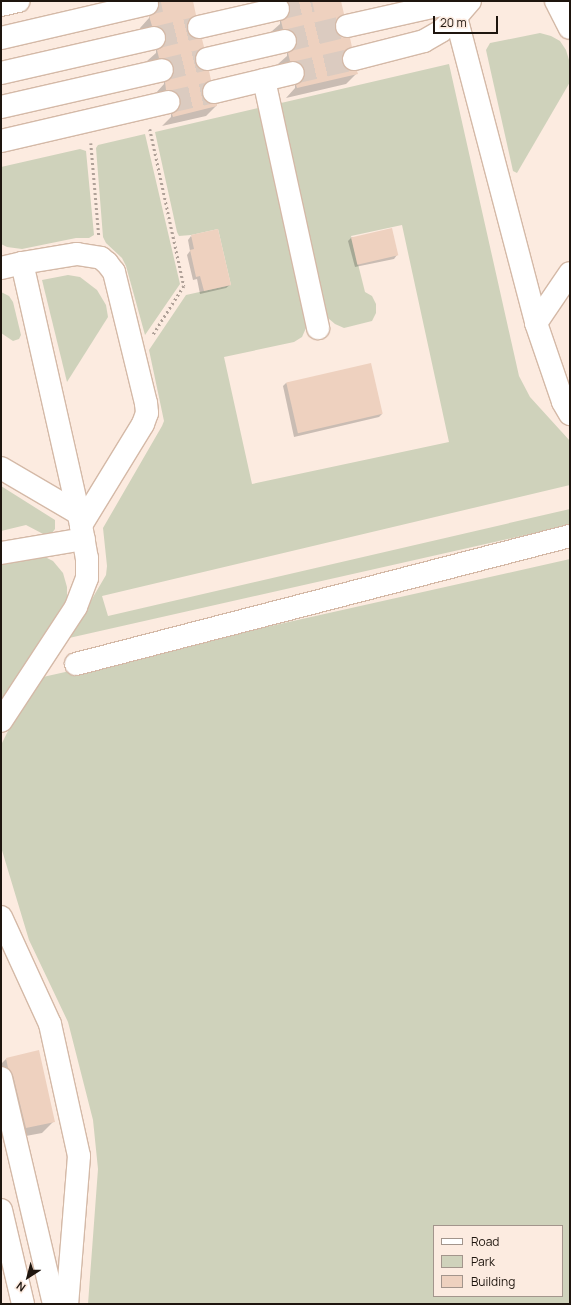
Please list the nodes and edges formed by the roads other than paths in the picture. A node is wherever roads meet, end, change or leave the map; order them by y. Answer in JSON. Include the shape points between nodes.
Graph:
{"nodes":[{"id":1,"x":19,"y":1,"type":"edge"},
{"id":2,"x":470,"y":1,"type":"edge"},
{"id":3,"x":556,"y":1,"type":"edge"},
{"id":4,"x":147,"y":4,"type":"dead end"},
{"id":5,"x":1,"y":5,"type":"edge"},
{"id":6,"x":278,"y":9,"type":"tunnel mouth"},
{"id":7,"x":453,"y":9,"type":"edge"},
{"id":8,"x":347,"y":26,"type":"tunnel mouth"},
{"id":9,"x":199,"y":27,"type":"tunnel mouth"},
{"id":10,"x":570,"y":28,"type":"edge"},
{"id":11,"x":1,"y":38,"type":"edge"},
{"id":12,"x":154,"y":38,"type":"tunnel mouth"},
{"id":13,"x":286,"y":41,"type":"tunnel mouth"},
{"id":14,"x":207,"y":59,"type":"tunnel mouth"},
{"id":15,"x":354,"y":59,"type":"tunnel mouth"},
{"id":16,"x":162,"y":70,"type":"tunnel mouth"},
{"id":17,"x":1,"y":73,"type":"edge"},
{"id":18,"x":293,"y":73,"type":"tunnel mouth"},
{"id":19,"x":264,"y":80,"type":"junction"},
{"id":20,"x":214,"y":92,"type":"tunnel mouth"},
{"id":21,"x":169,"y":102,"type":"tunnel mouth"},
{"id":22,"x":1,"y":107,"type":"edge"},
{"id":23,"x":1,"y":141,"type":"edge"},
{"id":24,"x":22,"y":263,"type":"junction"},
{"id":25,"x":1,"y":268,"type":"edge"},
{"id":26,"x":570,"y":273,"type":"edge"},
{"id":27,"x":536,"y":323,"type":"junction"},
{"id":28,"x":318,"y":328,"type":"dead end"},
{"id":29,"x":570,"y":414,"type":"edge"},
{"id":30,"x":1,"y":468,"type":"edge"},
{"id":31,"x":81,"y":526,"type":"junction"},
{"id":32,"x":570,"y":536,"type":"edge"},
{"id":33,"x":1,"y":553,"type":"edge"},
{"id":34,"x":76,"y":664,"type":"dead end"},
{"id":35,"x":1,"y":721,"type":"edge"},
{"id":36,"x":1,"y":917,"type":"edge"},
{"id":37,"x":1,"y":1078,"type":"edge"},
{"id":38,"x":1,"y":1210,"type":"edge"},
{"id":39,"x":23,"y":1304,"type":"edge"},
{"id":40,"x":54,"y":1304,"type":"edge"},
{"id":41,"x":68,"y":1304,"type":"edge"}],
"edges":[{"from":1,"to":5,"type":"main road"},
{"from":2,"to":7,"type":"main road"},
{"from":3,"to":10,"type":"main road"},
{"from":4,"to":11,"type":"main road"},
{"from":6,"to":9,"type":"main road"},
{"from":7,"to":8,"type":"main road","via":[[441,5]]},
{"from":7,"to":15,"type":"main road","via":[[441,31],[424,41]]},
{"from":7,"to":27,"type":"main road"},
{"from":12,"to":17,"type":"main road"},
{"from":13,"to":14,"type":"main road"},
{"from":16,"to":22,"type":"main road"},
{"from":18,"to":19,"type":"main road"},
{"from":19,"to":20,"type":"main road"},
{"from":19,"to":28,"type":"main road"},
{"from":21,"to":23,"type":"main road"},
{"from":24,"to":25,"type":"main road"},
{"from":24,"to":31,"type":"main road"},
{"from":24,"to":31,"type":"main road","via":[[77,254],[101,258],[114,272],[146,403],[147,413],[143,424]]},
{"from":26,"to":27,"type":"main road"},
{"from":27,"to":29,"type":"main road","via":[[563,402]]},
{"from":30,"to":31,"type":"main road"},
{"from":31,"to":33,"type":"main road"},
{"from":31,"to":35,"type":"main road","via":[[87,558],[87,578],[76,607]]},
{"from":32,"to":34,"type":"main road"},
{"from":36,"to":41,"type":"main road","via":[[50,1024],[79,1156]]},
{"from":37,"to":40,"type":"main road"},
{"from":38,"to":39,"type":"main road"}]}
